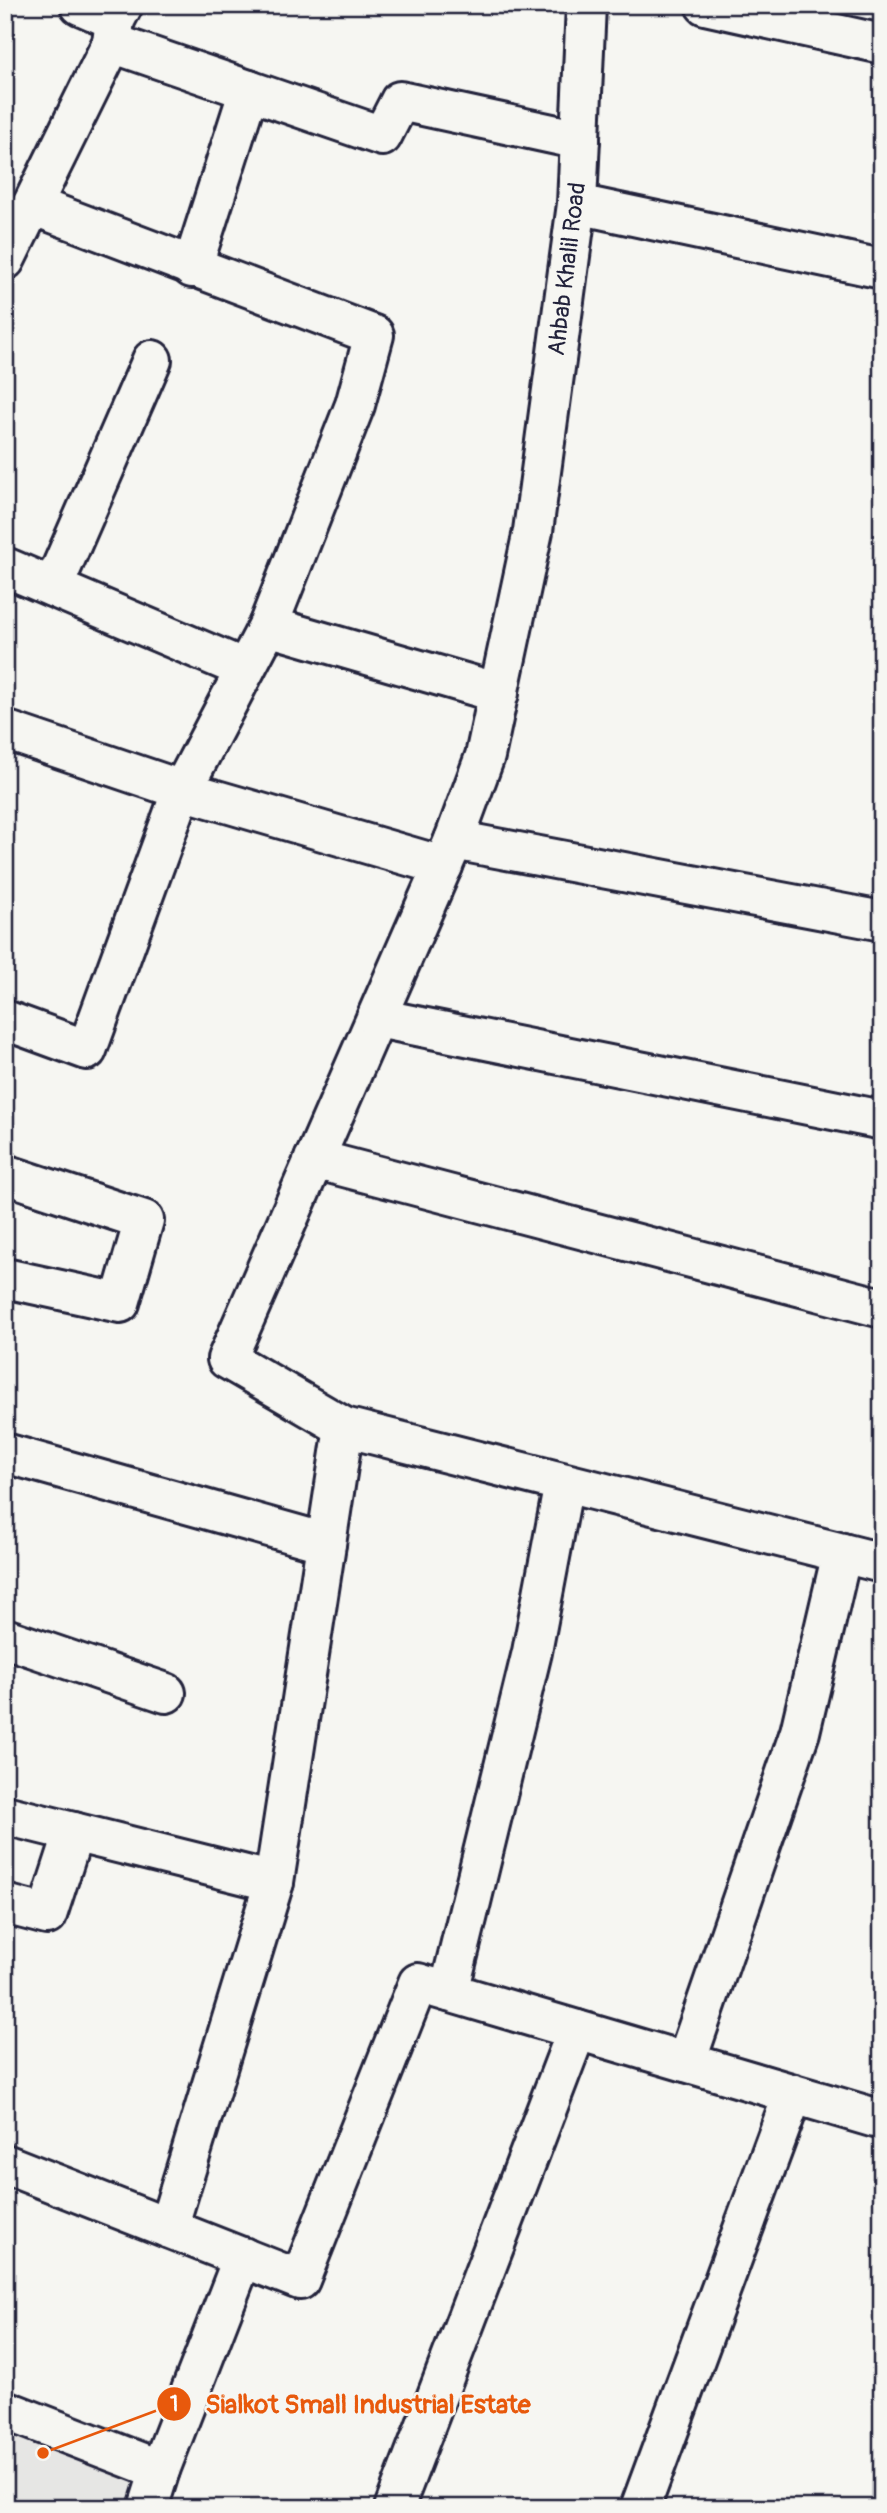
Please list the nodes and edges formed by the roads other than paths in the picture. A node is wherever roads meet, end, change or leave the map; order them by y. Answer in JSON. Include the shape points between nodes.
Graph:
{"nodes":[{"id":1,"x":80,"y":5,"type":"edge"},
{"id":2,"x":586,"y":5,"type":"edge"},
{"id":3,"x":705,"y":5,"type":"edge"},
{"id":4,"x":117,"y":23,"type":"edge"},
{"id":5,"x":882,"y":44,"type":"edge"},
{"id":6,"x":249,"y":90,"type":"junction"},
{"id":7,"x":580,"y":140,"type":"junction"},
{"id":8,"x":577,"y":204,"type":"junction"},
{"id":9,"x":32,"y":205,"type":"junction"},
{"id":10,"x":5,"y":260,"type":"edge"},
{"id":11,"x":192,"y":268,"type":"junction"},
{"id":12,"x":882,"y":269,"type":"edge"},
{"id":13,"x":152,"y":360,"type":"dead end"},
{"id":14,"x":5,"y":567,"type":"edge"},
{"id":15,"x":53,"y":587,"type":"junction"},
{"id":16,"x":268,"y":626,"type":"junction"},
{"id":17,"x":246,"y":668,"type":"junction"},
{"id":18,"x":499,"y":693,"type":"junction"},
{"id":19,"x":5,"y":730,"type":"edge"},
{"id":20,"x":182,"y":790,"type":"junction"},
{"id":21,"x":449,"y":853,"type":"junction"},
{"id":22,"x":882,"y":920,"type":"edge"},
{"id":23,"x":377,"y":1018,"type":"junction"},
{"id":24,"x":5,"y":1020,"type":"edge"},
{"id":25,"x":882,"y":1120,"type":"edge"},
{"id":26,"x":314,"y":1159,"type":"junction"},
{"id":27,"x":5,"y":1174,"type":"edge"},
{"id":28,"x":5,"y":1278,"type":"edge"},
{"id":29,"x":882,"y":1308,"type":"edge"},
{"id":30,"x":344,"y":1427,"type":"junction"},
{"id":31,"x":5,"y":1453,"type":"edge"},
{"id":32,"x":564,"y":1483,"type":"junction"},
{"id":33,"x":326,"y":1543,"type":"junction"},
{"id":34,"x":842,"y":1553,"type":"junction"},
{"id":35,"x":882,"y":1563,"type":"edge"},
{"id":36,"x":5,"y":1638,"type":"edge"},
{"id":37,"x":166,"y":1692,"type":"dead end"},
{"id":38,"x":5,"y":1815,"type":"edge"},
{"id":39,"x":74,"y":1832,"type":"junction"},
{"id":40,"x":274,"y":1882,"type":"junction"},
{"id":41,"x":5,"y":1904,"type":"edge"},
{"id":42,"x":449,"y":1992,"type":"junction"},
{"id":43,"x":577,"y":2030,"type":"junction"},
{"id":44,"x":686,"y":2062,"type":"junction"},
{"id":45,"x":793,"y":2094,"type":"junction"},
{"id":46,"x":882,"y":2120,"type":"edge"},
{"id":47,"x":5,"y":2164,"type":"edge"},
{"id":48,"x":168,"y":2228,"type":"junction"},
{"id":49,"x":243,"y":2258,"type":"junction"},
{"id":50,"x":5,"y":2410,"type":"edge"},
{"id":51,"x":160,"y":2470,"type":"junction"},
{"id":52,"x":148,"y":2508,"type":"edge"},
{"id":53,"x":394,"y":2508,"type":"edge"},
{"id":54,"x":639,"y":2508,"type":"edge"}],
"edges":[{"from":1,"to":4,"type":"street"},
{"from":2,"to":7,"type":"street","name":"Ahbab Khalil Road"},
{"from":3,"to":5,"type":"street"},
{"from":4,"to":6,"type":"street"},
{"from":4,"to":9,"type":"street"},
{"from":6,"to":7,"type":"street","via":[[382,136],[400,101]]},
{"from":6,"to":11,"type":"street"},
{"from":7,"to":8,"type":"street","name":"Ahbab Khalil Road"},
{"from":8,"to":12,"type":"street"},
{"from":8,"to":18,"type":"street","name":"Ahbab Khalil Road","via":[[533,531]]},
{"from":9,"to":10,"type":"street"},
{"from":9,"to":11,"type":"street"},
{"from":11,"to":16,"type":"street","via":[[374,335],[355,405]]},
{"from":13,"to":15,"type":"street"},
{"from":14,"to":15,"type":"street"},
{"from":15,"to":17,"type":"street"},
{"from":16,"to":17,"type":"street"},
{"from":16,"to":18,"type":"street"},
{"from":17,"to":20,"type":"street"},
{"from":18,"to":21,"type":"street","name":"Ahbab Khalil Road","via":[[485,756]]},
{"from":19,"to":20,"type":"street"},
{"from":20,"to":21,"type":"street"},
{"from":20,"to":24,"type":"street","via":[[88,1050]]},
{"from":21,"to":22,"type":"street"},
{"from":21,"to":23,"type":"street","name":"Ahbab Khalil Road"},
{"from":23,"to":25,"type":"street"},
{"from":23,"to":26,"type":"street","name":"Ahbab Khalil Road"},
{"from":26,"to":29,"type":"street"},
{"from":26,"to":30,"type":"street","name":"Ahbab Khalil Road","via":[[226,1359]]},
{"from":27,"to":28,"type":"street","via":[[144,1220],[121,1303]]},
{"from":30,"to":32,"type":"street"},
{"from":30,"to":33,"type":"street"},
{"from":31,"to":33,"type":"street"},
{"from":32,"to":34,"type":"street"},
{"from":32,"to":42,"type":"street","via":[[532,1652]]},
{"from":33,"to":40,"type":"street"},
{"from":34,"to":35,"type":"street"},
{"from":34,"to":44,"type":"street","via":[[800,1732]]},
{"from":36,"to":37,"type":"street"},
{"from":38,"to":39,"type":"street"},
{"from":39,"to":40,"type":"street"},
{"from":39,"to":41,"type":"street","via":[[47,1916]]},
{"from":40,"to":48,"type":"street"},
{"from":42,"to":43,"type":"street"},
{"from":42,"to":49,"type":"street","via":[[418,1983],[300,2280]]},
{"from":43,"to":44,"type":"street"},
{"from":43,"to":53,"type":"street"},
{"from":44,"to":45,"type":"street"},
{"from":45,"to":46,"type":"street"},
{"from":45,"to":54,"type":"street"},
{"from":47,"to":48,"type":"street"},
{"from":48,"to":49,"type":"street"},
{"from":49,"to":51,"type":"street"},
{"from":50,"to":51,"type":"street"},
{"from":51,"to":52,"type":"street"}]}
